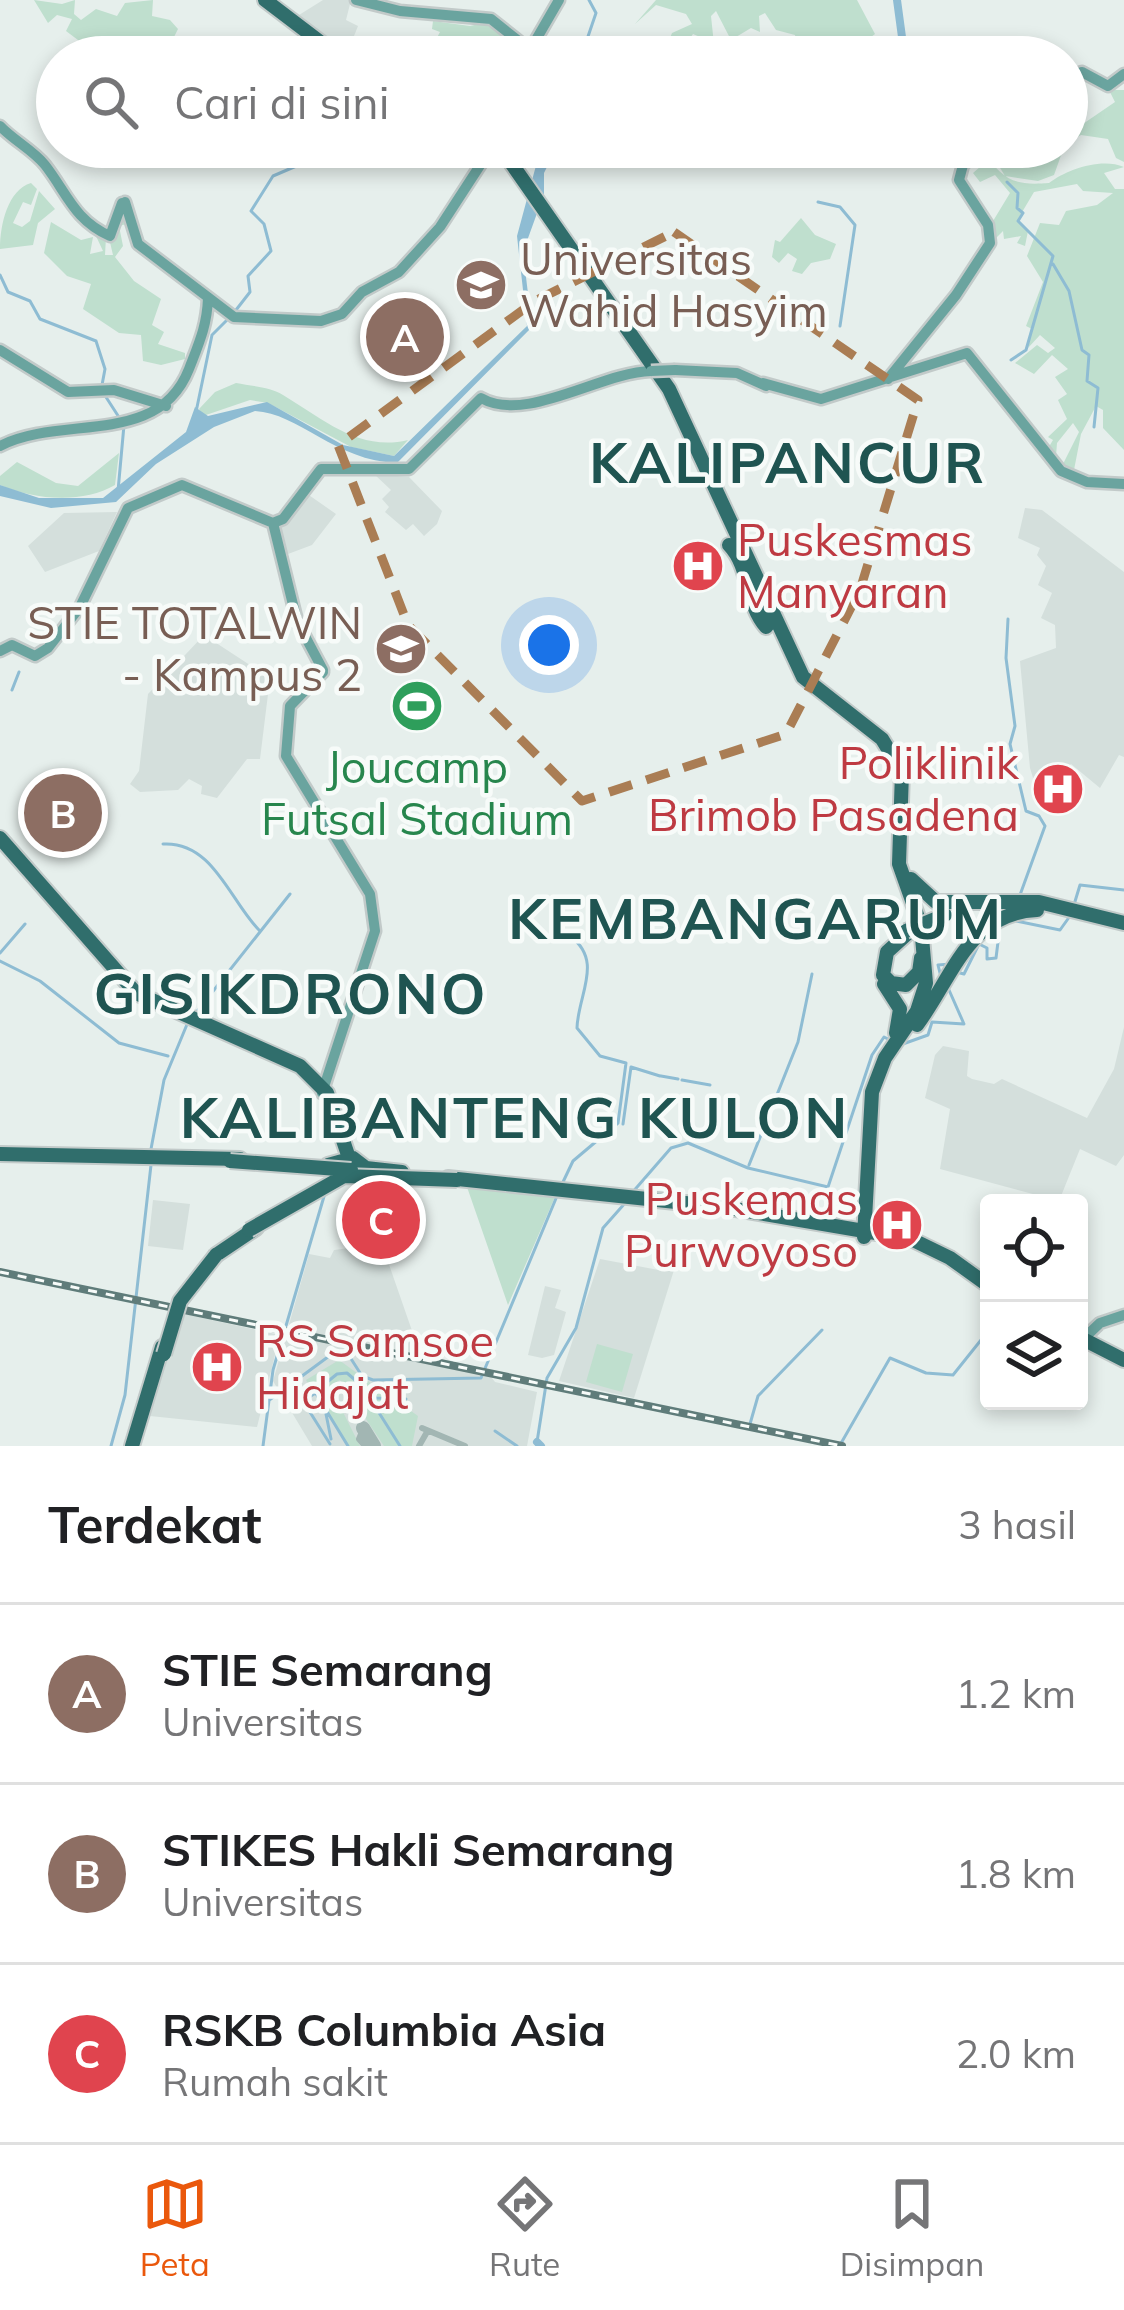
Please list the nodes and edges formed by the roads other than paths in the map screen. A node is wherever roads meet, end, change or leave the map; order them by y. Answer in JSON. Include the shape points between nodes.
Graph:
{"nodes":[{"id":1,"x":262,"y":0,"type":"edge"},
{"id":2,"x":356,"y":0,"type":"edge"},
{"id":3,"x":559,"y":0,"type":"edge"},
{"id":4,"x":296,"y":36,"type":"edge"},
{"id":5,"x":512,"y":36,"type":"edge"},
{"id":6,"x":537,"y":36,"type":"edge"},
{"id":7,"x":1124,"y":74,"type":"edge"},
{"id":8,"x":1088,"y":75,"type":"edge"},
{"id":9,"x":0,"y":126,"type":"edge"},
{"id":10,"x":36,"y":156,"type":"edge"},
{"id":11,"x":46,"y":168,"type":"edge"},
{"id":12,"x":484,"y":168,"type":"edge"},
{"id":13,"x":521,"y":168,"type":"edge"},
{"id":14,"x":962,"y":168,"type":"edge"},
{"id":15,"x":208,"y":300,"type":"junction"},
{"id":16,"x":0,"y":350,"type":"edge"},
{"id":17,"x":886,"y":381,"type":"junction"},
{"id":18,"x":150,"y":408,"type":"junction"},
{"id":19,"x":0,"y":446,"type":"edge"},
{"id":20,"x":1124,"y":484,"type":"edge"},
{"id":21,"x":273,"y":523,"type":"junction"},
{"id":22,"x":729,"y":544,"type":"dead end"},
{"id":23,"x":761,"y":576,"type":"junction"},
{"id":24,"x":0,"y":648,"type":"edge"},
{"id":25,"x":902,"y":762,"type":"junction"},
{"id":26,"x":904,"y":801,"type":"junction"},
{"id":27,"x":0,"y":841,"type":"edge"},
{"id":28,"x":1002,"y":904,"type":"junction"},
{"id":29,"x":1087,"y":913,"type":"junction"},
{"id":30,"x":1124,"y":926,"type":"edge"},
{"id":31,"x":907,"y":932,"type":"junction"},
{"id":32,"x":898,"y":1042,"type":"junction"},
{"id":33,"x":324,"y":1093,"type":"junction"},
{"id":34,"x":0,"y":1156,"type":"edge"},
{"id":35,"x":152,"y":1157,"type":"junction"},
{"id":36,"x":224,"y":1160,"type":"junction"},
{"id":37,"x":350,"y":1170,"type":"junction"},
{"id":38,"x":558,"y":1193,"type":"junction"},
{"id":39,"x":629,"y":1202,"type":"junction"},
{"id":40,"x":866,"y":1229,"type":"junction"},
{"id":41,"x":245,"y":1231,"type":"junction"},
{"id":42,"x":215,"y":1254,"type":"junction"},
{"id":43,"x":980,"y":1284,"type":"edge"},
{"id":44,"x":1124,"y":1316,"type":"edge"},
{"id":45,"x":1088,"y":1336,"type":"edge"},
{"id":46,"x":1088,"y":1340,"type":"edge"},
{"id":47,"x":1124,"y":1362,"type":"edge"},
{"id":48,"x":134,"y":1446,"type":"edge"}],
"edges":[{"from":1,"to":4,"type":"highway"},
{"from":2,"to":5,"type":"main road","via":[[491,19]]},
{"from":3,"to":6,"type":"main road"},
{"from":7,"to":8,"type":"main road","via":[[1108,86]]},
{"from":9,"to":10,"type":"main road"},
{"from":11,"to":15,"type":"main road","via":[[65,202],[110,236],[124,202],[142,245]]},
{"from":12,"to":15,"type":"main road","via":[[434,236],[342,314],[306,322],[232,315]]},
{"from":13,"to":23,"type":"highway","via":[[673,386]]},
{"from":14,"to":17,"type":"main road","via":[[959,181],[988,225],[990,243]]},
{"from":15,"to":18,"type":"main road","via":[[202,345],[166,406]]},
{"from":16,"to":18,"type":"main road","via":[[68,392],[103,390]]},
{"from":17,"to":20,"type":"main road","via":[[970,355],[1061,471]]},
{"from":17,"to":21,"type":"main road","bridge":true,"via":[[814,399],[737,373],[651,370],[525,405],[481,398],[409,470],[320,469]]},
{"from":18,"to":19,"type":"main road","via":[[126,421]]},
{"from":21,"to":24,"type":"main road","via":[[189,485],[170,487],[128,508],[75,615],[46,651],[35,656],[14,639]]},
{"from":21,"to":33,"type":"main road","via":[[298,621],[323,671],[293,701],[284,743],[296,776],[374,896],[377,931]]},
{"from":22,"to":23,"type":"highway","via":[[769,626]]},
{"from":23,"to":25,"type":"highway","via":[[812,681],[884,735]]},
{"from":23,"to":26,"type":"highway","via":[[803,677],[893,752]]},
{"from":25,"to":28,"type":"highway","via":[[913,883],[936,902]]},
{"from":25,"to":32,"type":"highway","via":[[902,864],[930,966],[926,1001]]},
{"from":26,"to":31,"type":"highway","via":[[896,866],[920,967],[912,982],[896,986],[884,975],[883,959]]},
{"from":26,"to":32,"type":"highway","via":[[899,864],[927,971],[922,1002]]},
{"from":27,"to":33,"type":"highway","via":[[128,990],[286,1060]]},
{"from":28,"to":29,"type":"highway"},
{"from":28,"to":29,"type":"highway"},
{"from":28,"to":31,"type":"highway","bridge":true},
{"from":29,"to":30,"type":"highway"},
{"from":29,"to":32,"type":"highway","via":[[1025,911],[992,921]]},
{"from":31,"to":32,"type":"highway","via":[[879,966],[900,1009]]},
{"from":32,"to":40,"type":"highway","via":[[871,1115]]},
{"from":32,"to":40,"type":"highway","via":[[872,1092]]},
{"from":33,"to":37,"type":"highway"},
{"from":34,"to":35,"type":"highway"},
{"from":34,"to":35,"type":"highway"},
{"from":35,"to":36,"type":"highway"},
{"from":35,"to":37,"type":"highway"},
{"from":36,"to":37,"type":"highway","bridge":true},
{"from":36,"to":37,"type":"highway"},
{"from":37,"to":38,"type":"highway"},
{"from":37,"to":38,"type":"highway","bridge":true},
{"from":37,"to":41,"type":"highway"},
{"from":37,"to":41,"type":"highway","bridge":true},
{"from":37,"to":42,"type":"highway"},
{"from":38,"to":39,"type":"highway"},
{"from":39,"to":40,"type":"highway"},
{"from":39,"to":40,"type":"highway","via":[[660,1213]]},
{"from":40,"to":43,"type":"highway","via":[[913,1242]]},
{"from":41,"to":42,"type":"highway"},
{"from":42,"to":48,"type":"highway","bridge":true,"via":[[183,1296]]},
{"from":44,"to":45,"type":"main road"},
{"from":46,"to":47,"type":"highway"}]}
